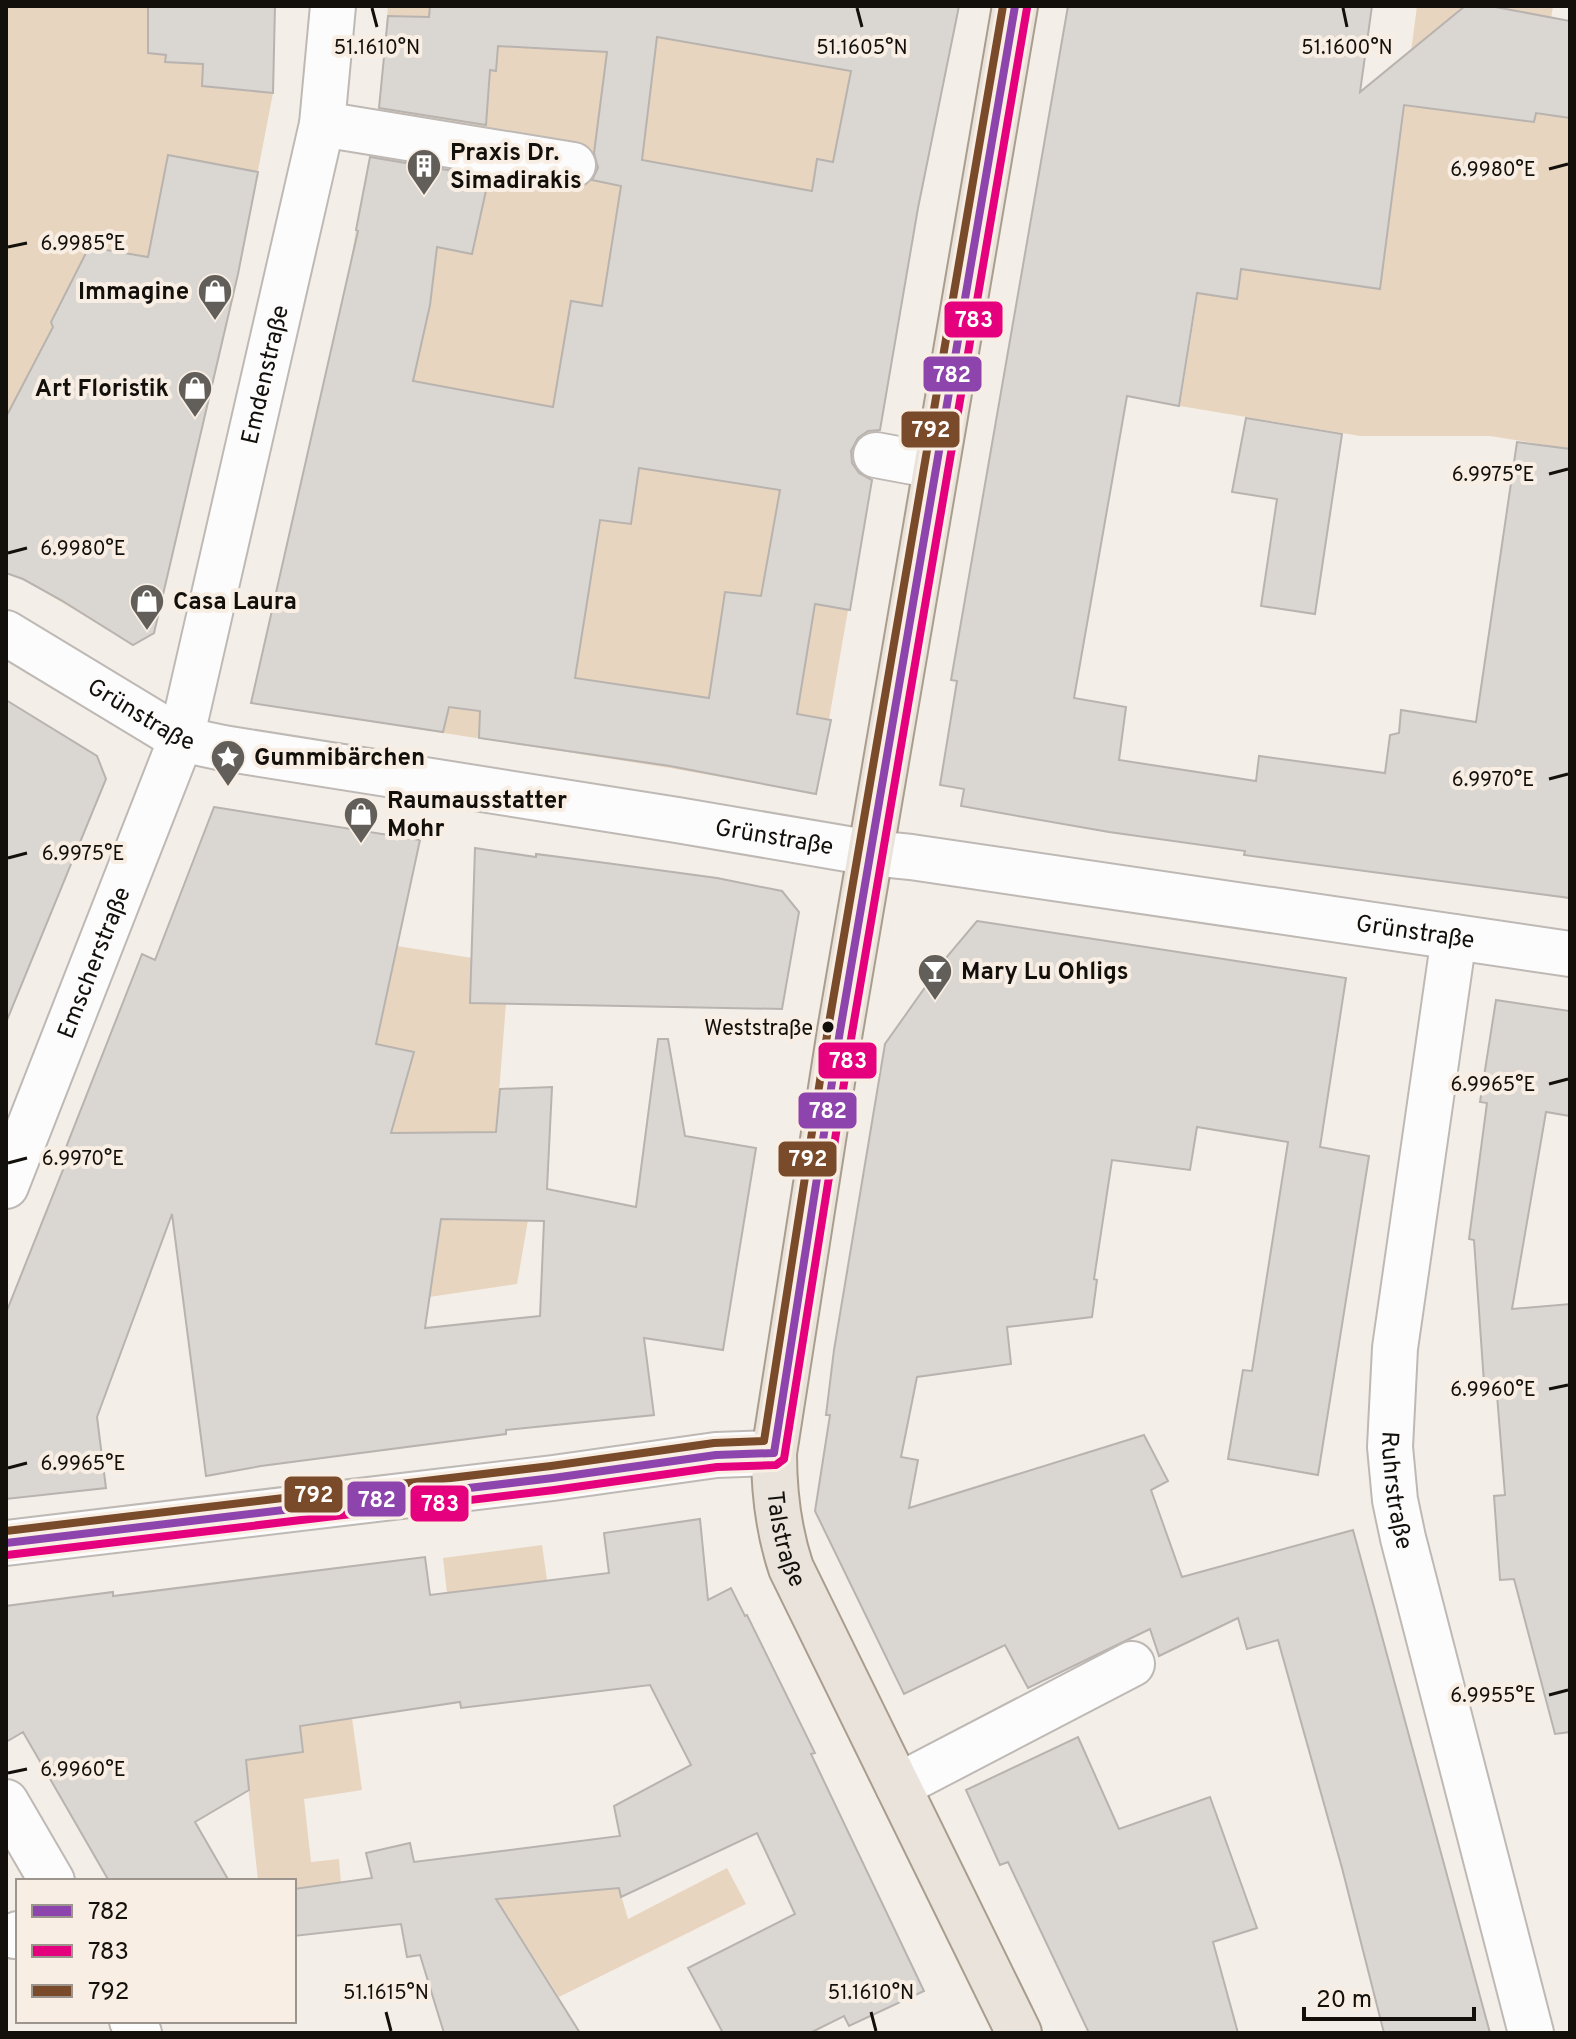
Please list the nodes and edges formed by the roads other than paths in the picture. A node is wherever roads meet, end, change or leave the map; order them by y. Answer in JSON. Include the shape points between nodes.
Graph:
{"nodes":[{"id":1,"x":333,"y":6,"type":"edge"},
{"id":2,"x":1015,"y":6,"type":"edge"},
{"id":3,"x":322,"y":124,"type":"junction"},
{"id":4,"x":573,"y":165,"type":"dead end"},
{"id":5,"x":876,"y":455,"type":"dead end"},
{"id":6,"x":935,"y":466,"type":"junction"},
{"id":7,"x":6,"y":633,"type":"edge"},
{"id":8,"x":181,"y":739,"type":"junction"},
{"id":9,"x":871,"y":853,"type":"junction"},
{"id":10,"x":1454,"y":937,"type":"junction"},
{"id":11,"x":1570,"y":954,"type":"edge"},
{"id":12,"x":6,"y":1186,"type":"edge"},
{"id":13,"x":774,"y":1453,"type":"junction"},
{"id":14,"x":6,"y":1543,"type":"edge"},
{"id":15,"x":1132,"y":1664,"type":"dead end"},
{"id":16,"x":898,"y":1786,"type":"junction"},
{"id":17,"x":6,"y":1802,"type":"edge"},
{"id":18,"x":51,"y":1879,"type":"edge"},
{"id":19,"x":1019,"y":2033,"type":"edge"},
{"id":20,"x":1531,"y":2033,"type":"edge"}],
"edges":[{"from":1,"to":3,"type":"street","name":"Emdenstraße"},
{"from":2,"to":6,"type":"main road","name":"Talstraße"},
{"from":3,"to":4,"type":"street"},
{"from":3,"to":8,"type":"street","name":"Emdenstraße"},
{"from":5,"to":6,"type":"street"},
{"from":6,"to":9,"type":"main road","name":"Talstraße"},
{"from":7,"to":8,"type":"street","name":"Grünstraße"},
{"from":8,"to":9,"type":"street","name":"Grünstraße"},
{"from":8,"to":12,"type":"street","name":"Emscherstraße"},
{"from":9,"to":10,"type":"street","name":"Grünstraße"},
{"from":9,"to":13,"type":"main road","name":"Talstraße"},
{"from":10,"to":11,"type":"street","name":"Grünstraße"},
{"from":10,"to":20,"type":"street","name":"Ruhrstraße","via":[[1403,1279],[1390,1447],[1403,1538]]},
{"from":13,"to":14,"type":"street","via":[[716,1455]]},
{"from":13,"to":16,"type":"main road","name":"Talstraße","via":[[777,1517],[791,1568]]},
{"from":15,"to":16,"type":"street"},
{"from":16,"to":19,"type":"main road","name":"Talstraße"},
{"from":17,"to":18,"type":"street"}]}
